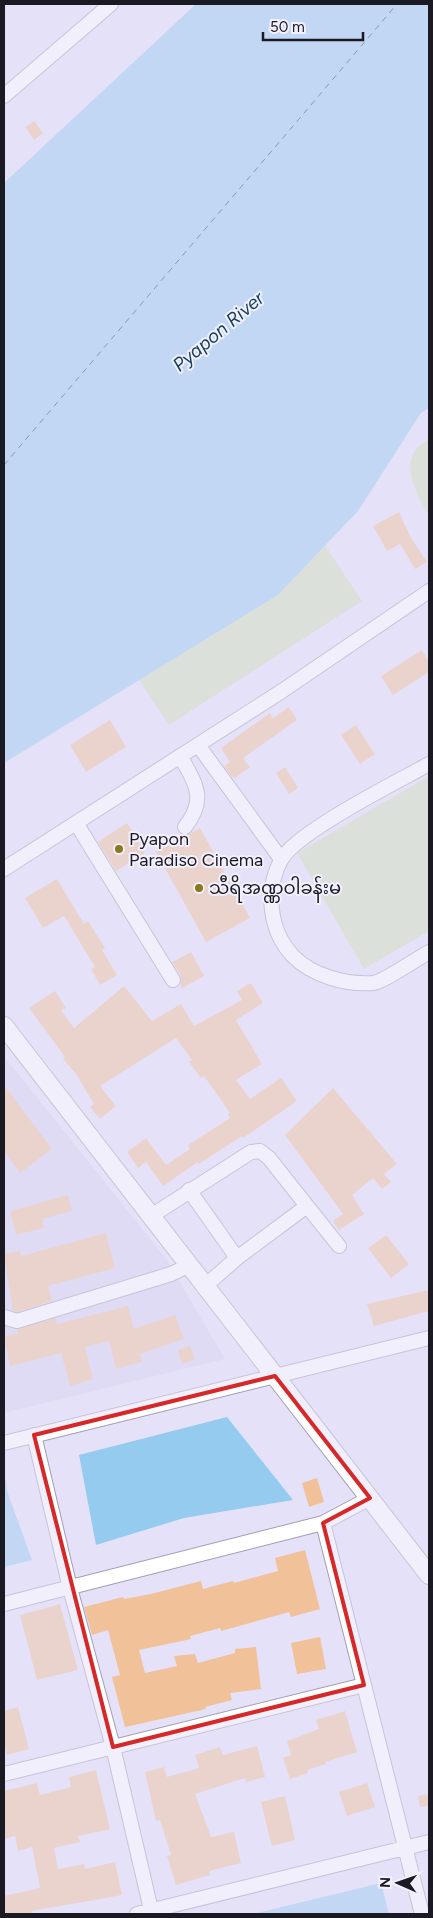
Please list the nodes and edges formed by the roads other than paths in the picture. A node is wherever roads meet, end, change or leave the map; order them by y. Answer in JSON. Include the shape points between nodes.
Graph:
{"nodes":[{"id":1,"x":111,"y":4,"type":"edge"},
{"id":2,"x":4,"y":96,"type":"edge"},
{"id":3,"x":429,"y":591,"type":"edge"},
{"id":4,"x":198,"y":745,"type":"junction"},
{"id":5,"x":180,"y":756,"type":"junction"},
{"id":6,"x":429,"y":764,"type":"edge"},
{"id":7,"x":76,"y":823,"type":"junction"},
{"id":8,"x":185,"y":827,"type":"dead end"},
{"id":9,"x":281,"y":859,"type":"junction"},
{"id":10,"x":4,"y":869,"type":"edge"},
{"id":11,"x":429,"y":952,"type":"edge"},
{"id":12,"x":173,"y":980,"type":"dead end"},
{"id":13,"x":4,"y":1026,"type":"edge"},
{"id":14,"x":189,"y":1190,"type":"junction"},
{"id":15,"x":306,"y":1206,"type":"junction"},
{"id":16,"x":151,"y":1216,"type":"junction"},
{"id":17,"x":339,"y":1246,"type":"dead end"},
{"id":18,"x":237,"y":1258,"type":"junction"},
{"id":19,"x":188,"y":1266,"type":"junction"},
{"id":20,"x":204,"y":1287,"type":"junction"},
{"id":21,"x":4,"y":1317,"type":"edge"},
{"id":22,"x":429,"y":1338,"type":"edge"},
{"id":23,"x":276,"y":1376,"type":"junction"},
{"id":24,"x":34,"y":1435,"type":"junction"},
{"id":25,"x":4,"y":1442,"type":"edge"},
{"id":26,"x":370,"y":1498,"type":"junction"},
{"id":27,"x":323,"y":1523,"type":"junction"},
{"id":28,"x":429,"y":1575,"type":"edge"},
{"id":29,"x":70,"y":1588,"type":"junction"},
{"id":30,"x":4,"y":1604,"type":"edge"},
{"id":31,"x":364,"y":1685,"type":"junction"},
{"id":32,"x":113,"y":1747,"type":"junction"},
{"id":33,"x":4,"y":1774,"type":"edge"},
{"id":34,"x":429,"y":1842,"type":"edge"},
{"id":35,"x":405,"y":1848,"type":"junction"},
{"id":36,"x":152,"y":1912,"type":"edge"},
{"id":37,"x":137,"y":1914,"type":"edge"},
{"id":38,"x":422,"y":1914,"type":"edge"}],
"edges":[{"from":1,"to":2,"type":"street"},
{"from":3,"to":4,"type":"street"},
{"from":4,"to":5,"type":"street"},
{"from":4,"to":9,"type":"street"},
{"from":5,"to":7,"type":"street"},
{"from":5,"to":8,"type":"street","via":[[195,782],[198,807]]},
{"from":6,"to":9,"type":"street","via":[[312,831]]},
{"from":7,"to":10,"type":"street"},
{"from":7,"to":12,"type":"street"},
{"from":9,"to":11,"type":"street","via":[[272,886],[271,908],[278,934],[293,956],[317,972],[342,981],[374,983]]},
{"from":13,"to":16,"type":"main road"},
{"from":14,"to":15,"type":"street","via":[[251,1152],[260,1151]]},
{"from":14,"to":16,"type":"street"},
{"from":14,"to":18,"type":"street"},
{"from":15,"to":17,"type":"street"},
{"from":15,"to":18,"type":"street"},
{"from":16,"to":19,"type":"main road"},
{"from":18,"to":20,"type":"street"},
{"from":19,"to":20,"type":"main road"},
{"from":19,"to":21,"type":"street","via":[[17,1321]]},
{"from":20,"to":23,"type":"main road"},
{"from":22,"to":23,"type":"street"},
{"from":23,"to":24,"type":"street"},
{"from":23,"to":26,"type":"main road"},
{"from":24,"to":25,"type":"street"},
{"from":24,"to":29,"type":"street"},
{"from":26,"to":27,"type":"street"},
{"from":26,"to":28,"type":"main road"},
{"from":27,"to":29,"type":"street"},
{"from":27,"to":31,"type":"street"},
{"from":29,"to":30,"type":"street"},
{"from":29,"to":32,"type":"street"},
{"from":31,"to":32,"type":"street"},
{"from":31,"to":35,"type":"street"},
{"from":32,"to":33,"type":"street"},
{"from":32,"to":36,"type":"street"},
{"from":34,"to":35,"type":"street"},
{"from":35,"to":36,"type":"street"},
{"from":35,"to":38,"type":"street"},
{"from":36,"to":37,"type":"street"}]}
